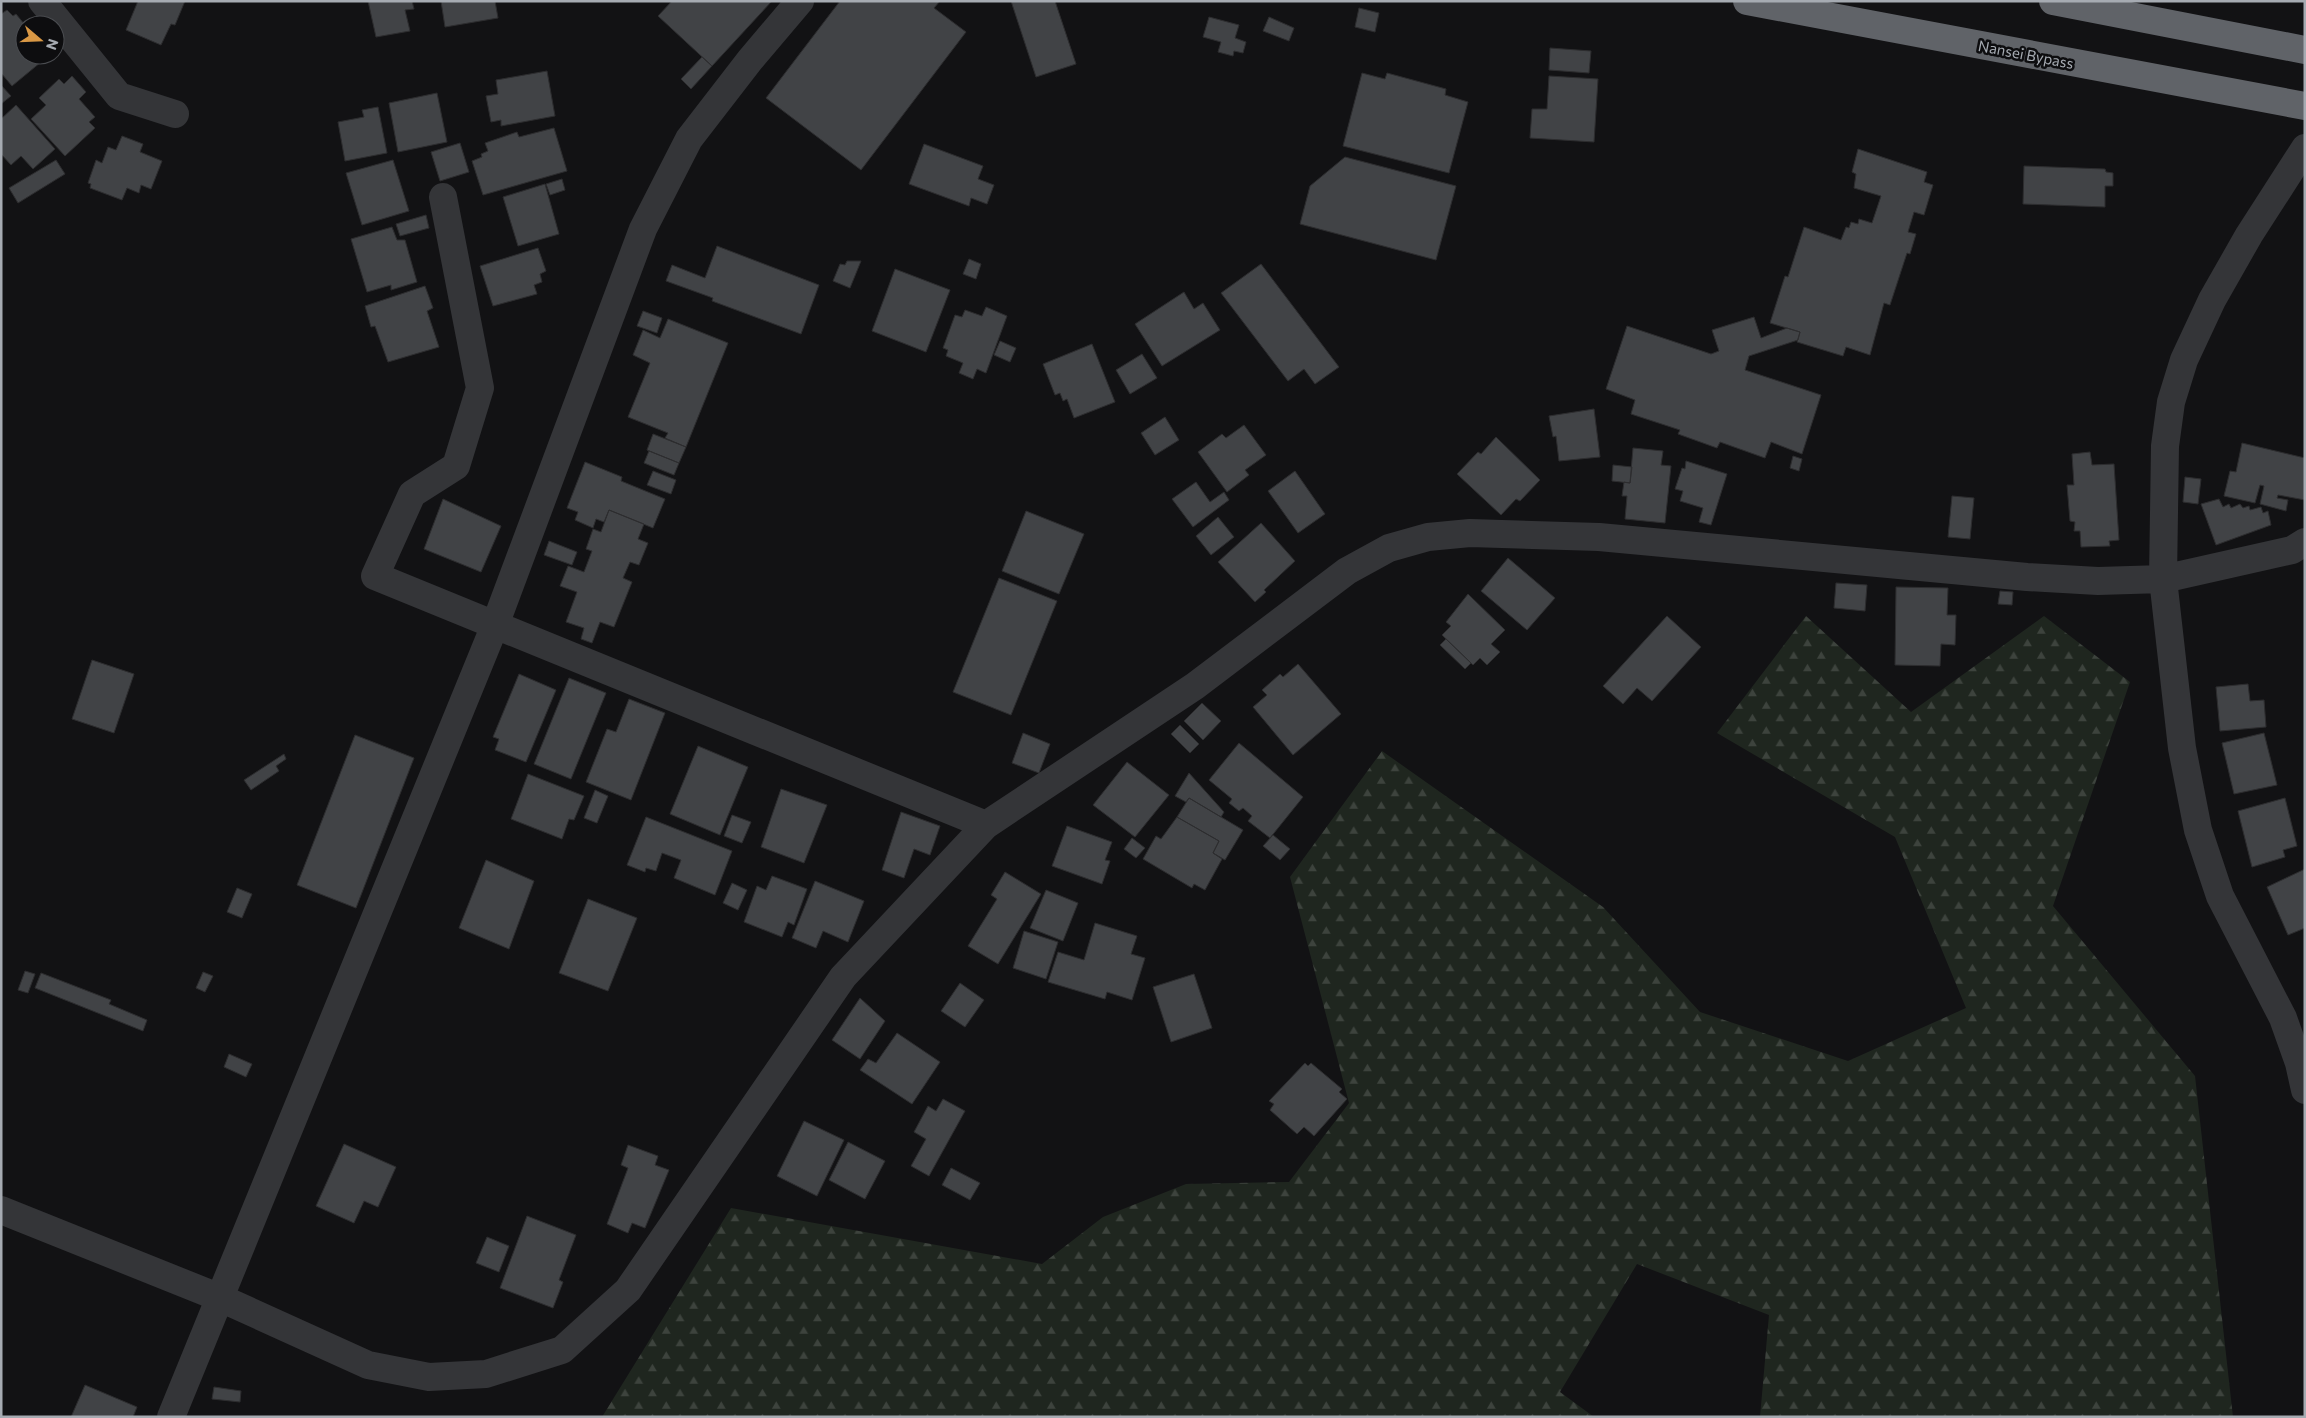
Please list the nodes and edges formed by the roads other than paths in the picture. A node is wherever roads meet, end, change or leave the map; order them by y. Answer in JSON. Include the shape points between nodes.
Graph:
{"nodes":[{"id":1,"x":42,"y":1,"type":"edge"},
{"id":2,"x":800,"y":1,"type":"edge"},
{"id":3,"x":1747,"y":1,"type":"edge"},
{"id":4,"x":2053,"y":1,"type":"edge"},
{"id":5,"x":2305,"y":50,"type":"edge"},
{"id":6,"x":2305,"y":106,"type":"edge"},
{"id":7,"x":175,"y":114,"type":"dead end"},
{"id":8,"x":2305,"y":148,"type":"edge"},
{"id":9,"x":443,"y":197,"type":"dead end"},
{"id":10,"x":2305,"y":542,"type":"edge"},
{"id":11,"x":2163,"y":579,"type":"junction"},
{"id":12,"x":495,"y":624,"type":"junction"},
{"id":13,"x":986,"y":825,"type":"junction"},
{"id":14,"x":2305,"y":1090,"type":"edge"},
{"id":15,"x":1,"y":1210,"type":"edge"},
{"id":16,"x":218,"y":1297,"type":"junction"},
{"id":17,"x":171,"y":1417,"type":"edge"}],
"edges":[{"from":1,"to":7,"type":"street","via":[[119,96]]},
{"from":2,"to":12,"type":"street","via":[[689,139],[643,229]]},
{"from":3,"to":6,"type":"highway","name":"Nansei Bypass"},
{"from":4,"to":5,"type":"highway"},
{"from":8,"to":11,"type":"street","via":[[2226,275],[2184,360],[2171,402],[2165,446]]},
{"from":9,"to":12,"type":"street","via":[[480,388],[456,466],[412,494],[375,576]]},
{"from":10,"to":11,"type":"street","via":[[2292,550]]},
{"from":11,"to":13,"type":"street","via":[[2098,581],[2027,577],[1599,537],[1470,533],[1428,537],[1389,548],[1347,571],[1195,686]]},
{"from":11,"to":14,"type":"street","via":[[2182,748],[2198,830],[2220,896],[2283,1018]]},
{"from":12,"to":13,"type":"street"},
{"from":12,"to":16,"type":"street"},
{"from":13,"to":16,"type":"street","via":[[843,977],[628,1290],[562,1350],[486,1374],[429,1377],[368,1365]]},
{"from":15,"to":16,"type":"street"},
{"from":16,"to":17,"type":"street"}]}
